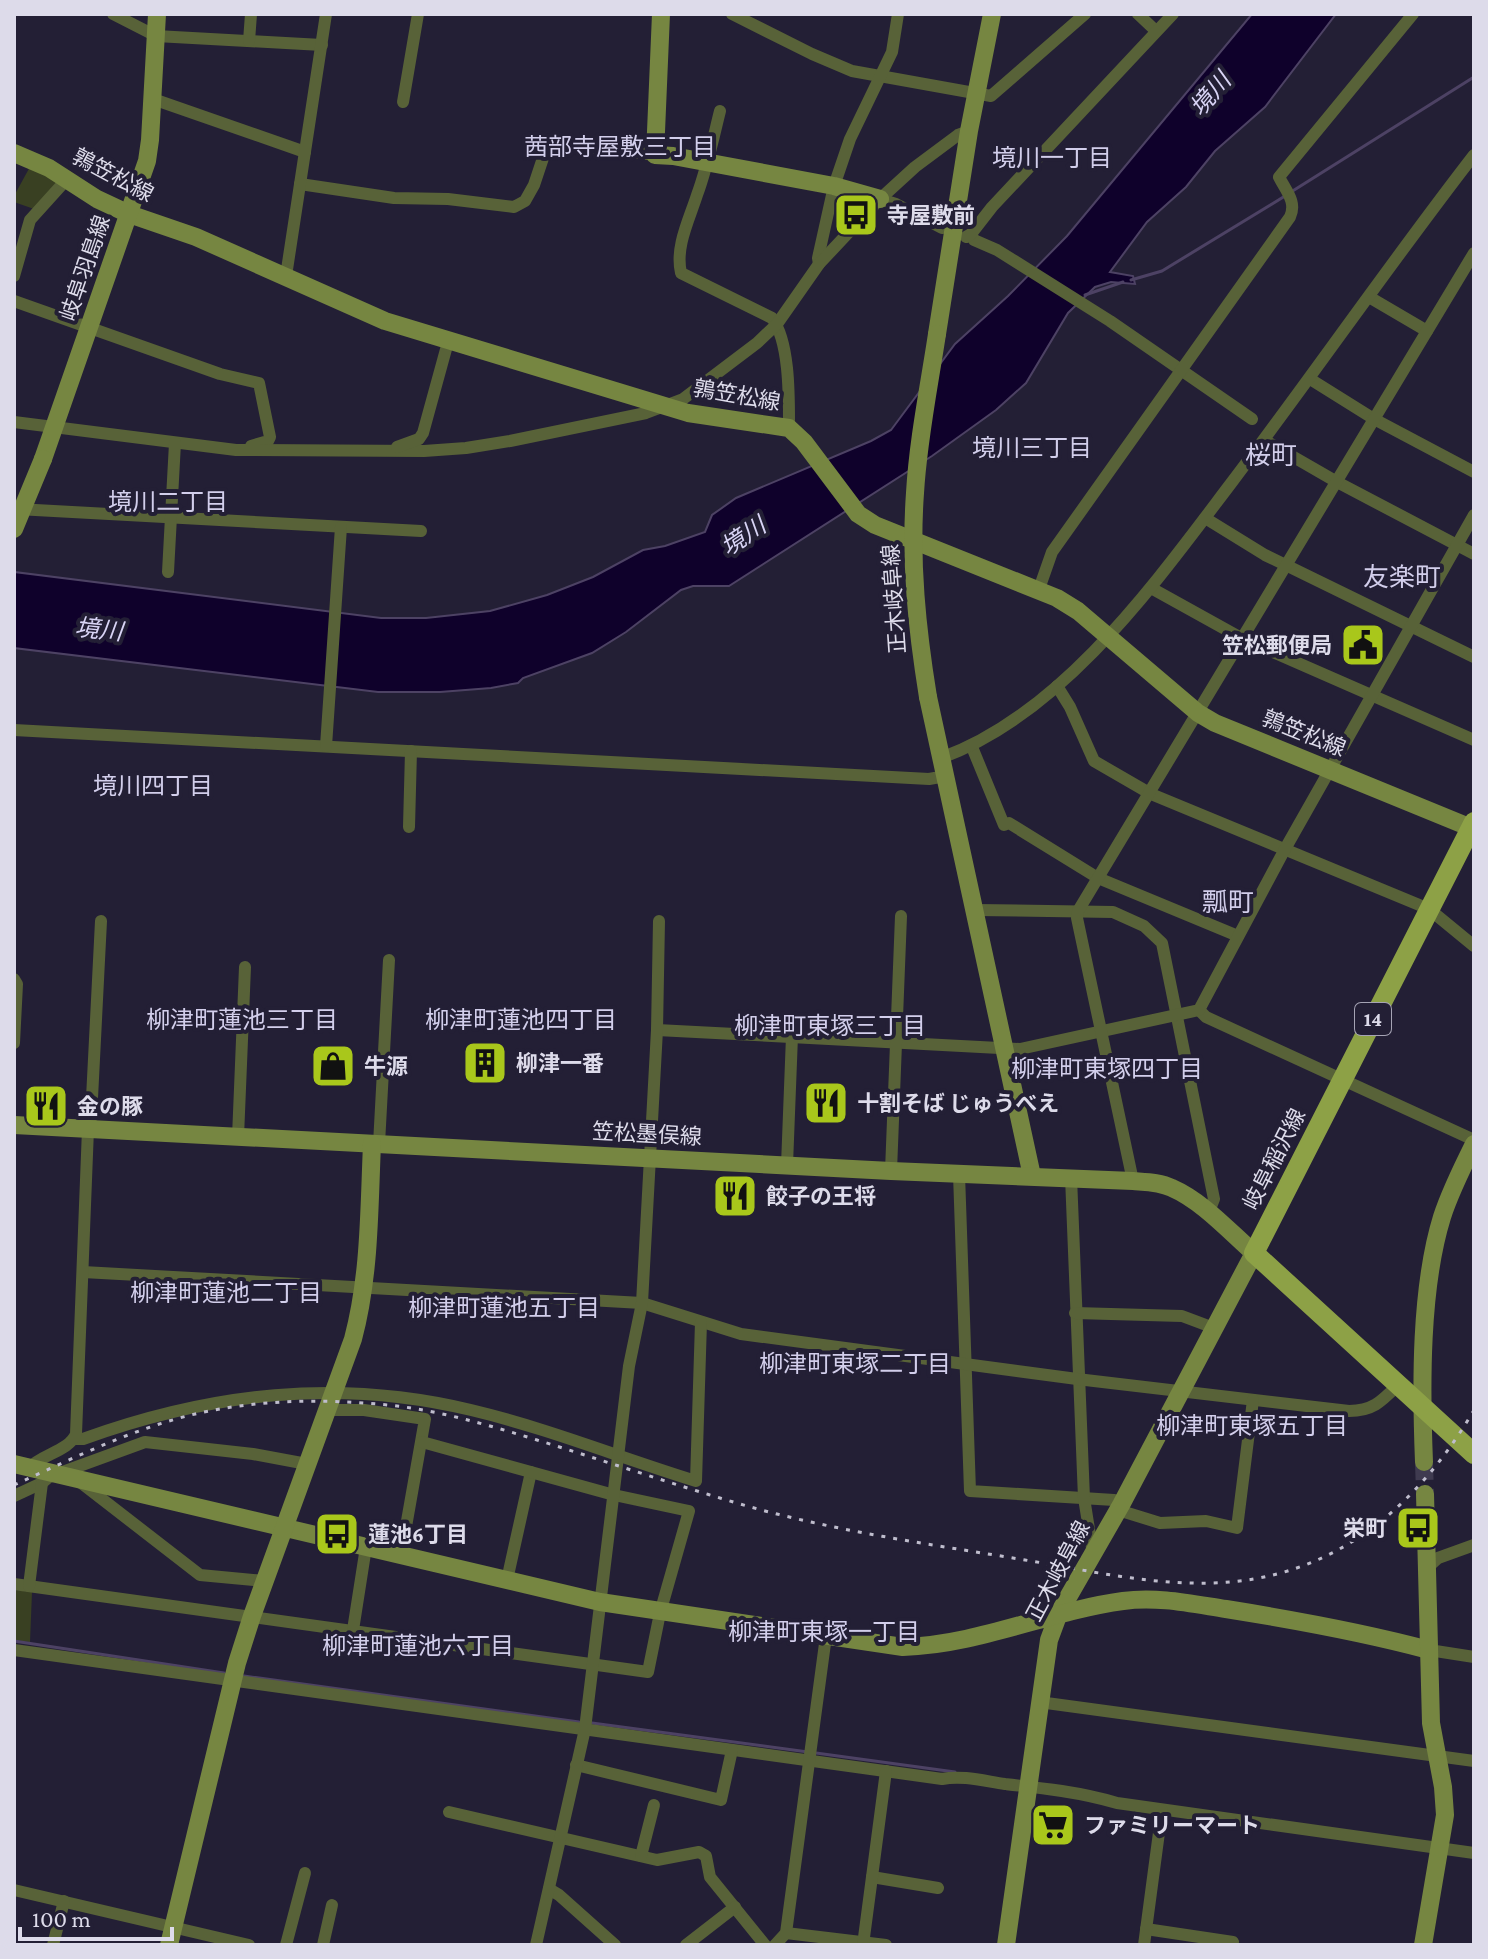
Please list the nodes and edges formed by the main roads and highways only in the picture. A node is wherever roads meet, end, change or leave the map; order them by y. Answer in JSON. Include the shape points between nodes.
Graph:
{"nodes":[{"id":1,"x":157,"y":14,"type":"edge"},
{"id":2,"x":661,"y":14,"type":"edge"},
{"id":3,"x":992,"y":14,"type":"edge"},
{"id":4,"x":14,"y":153,"type":"edge"},
{"id":5,"x":880,"y":199,"type":"road end"},
{"id":6,"x":129,"y":214,"type":"junction"},
{"id":7,"x":14,"y":529,"type":"edge"},
{"id":8,"x":1473,"y":826,"type":"edge"},
{"id":9,"x":14,"y":1125,"type":"edge"},
{"id":10,"x":1474,"y":1142,"type":"edge"},
{"id":11,"x":375,"y":1144,"type":"junction"},
{"id":12,"x":1032,"y":1176,"type":"junction"},
{"id":13,"x":1254,"y":1253,"type":"junction"},
{"id":14,"x":1424,"y":1409,"type":"junction"},
{"id":15,"x":1474,"y":1454,"type":"edge"},
{"id":16,"x":1424,"y":1462,"type":"tunnel mouth"},
{"id":17,"x":21,"y":1466,"type":"edge"},
{"id":18,"x":1425,"y":1494,"type":"tunnel mouth"},
{"id":19,"x":285,"y":1527,"type":"junction"},
{"id":20,"x":1059,"y":1613,"type":"junction"},
{"id":21,"x":1429,"y":1650,"type":"junction"},
{"id":22,"x":171,"y":1936,"type":"edge"},
{"id":23,"x":1006,"y":1945,"type":"edge"},
{"id":24,"x":1423,"y":1945,"type":"edge"}],
"edges":[{"from":1,"to":6,"type":"main road","name":"岐阜羽島線","via":[[147,161]]},
{"from":2,"to":5,"type":"main road","via":[[655,155]]},
{"from":3,"to":12,"type":"main road","name":"正木岐阜線","bridge":true,"via":[[921,439],[913,560],[928,697]]},
{"from":4,"to":6,"type":"main road","name":"鶉笠松線"},
{"from":6,"to":7,"type":"main road","name":"岐阜羽島線","bridge":true,"via":[[56,426]]},
{"from":6,"to":8,"type":"main road","name":"鶉笠松線","via":[[448,342],[668,406],[789,428],[858,514],[1039,589],[1078,611],[1215,723]]},
{"from":8,"to":13,"type":"main road","name":"岐阜稲沢線","number":"14"},
{"from":9,"to":11,"type":"main road","name":"笠松墨俣線"},
{"from":10,"to":14,"type":"main road","via":[[1441,1221],[1425,1310]]},
{"from":11,"to":12,"type":"main road","name":"笠松墨俣線"},
{"from":11,"to":19,"type":"main road","via":[[365,1288],[353,1339]]},
{"from":12,"to":13,"type":"main road","name":"笠松墨俣線","via":[[1160,1183]]},
{"from":13,"to":14,"type":"main road"},
{"from":13,"to":20,"type":"main road","name":"正木岐阜線"},
{"from":14,"to":15,"type":"main road"},
{"from":14,"to":16,"type":"main road"},
{"from":17,"to":19,"type":"main road"},
{"from":18,"to":21,"type":"main road"},
{"from":19,"to":20,"type":"main road","via":[[600,1602],[903,1647],[924,1647]]},
{"from":19,"to":22,"type":"main road","via":[[232,1680]]},
{"from":20,"to":21,"type":"main road","via":[[1128,1600],[1172,1601],[1344,1628]]},
{"from":20,"to":23,"type":"main road","name":"正木岐阜線","via":[[1039,1702]]},
{"from":21,"to":24,"type":"main road","via":[[1431,1723],[1445,1815]]}]}
